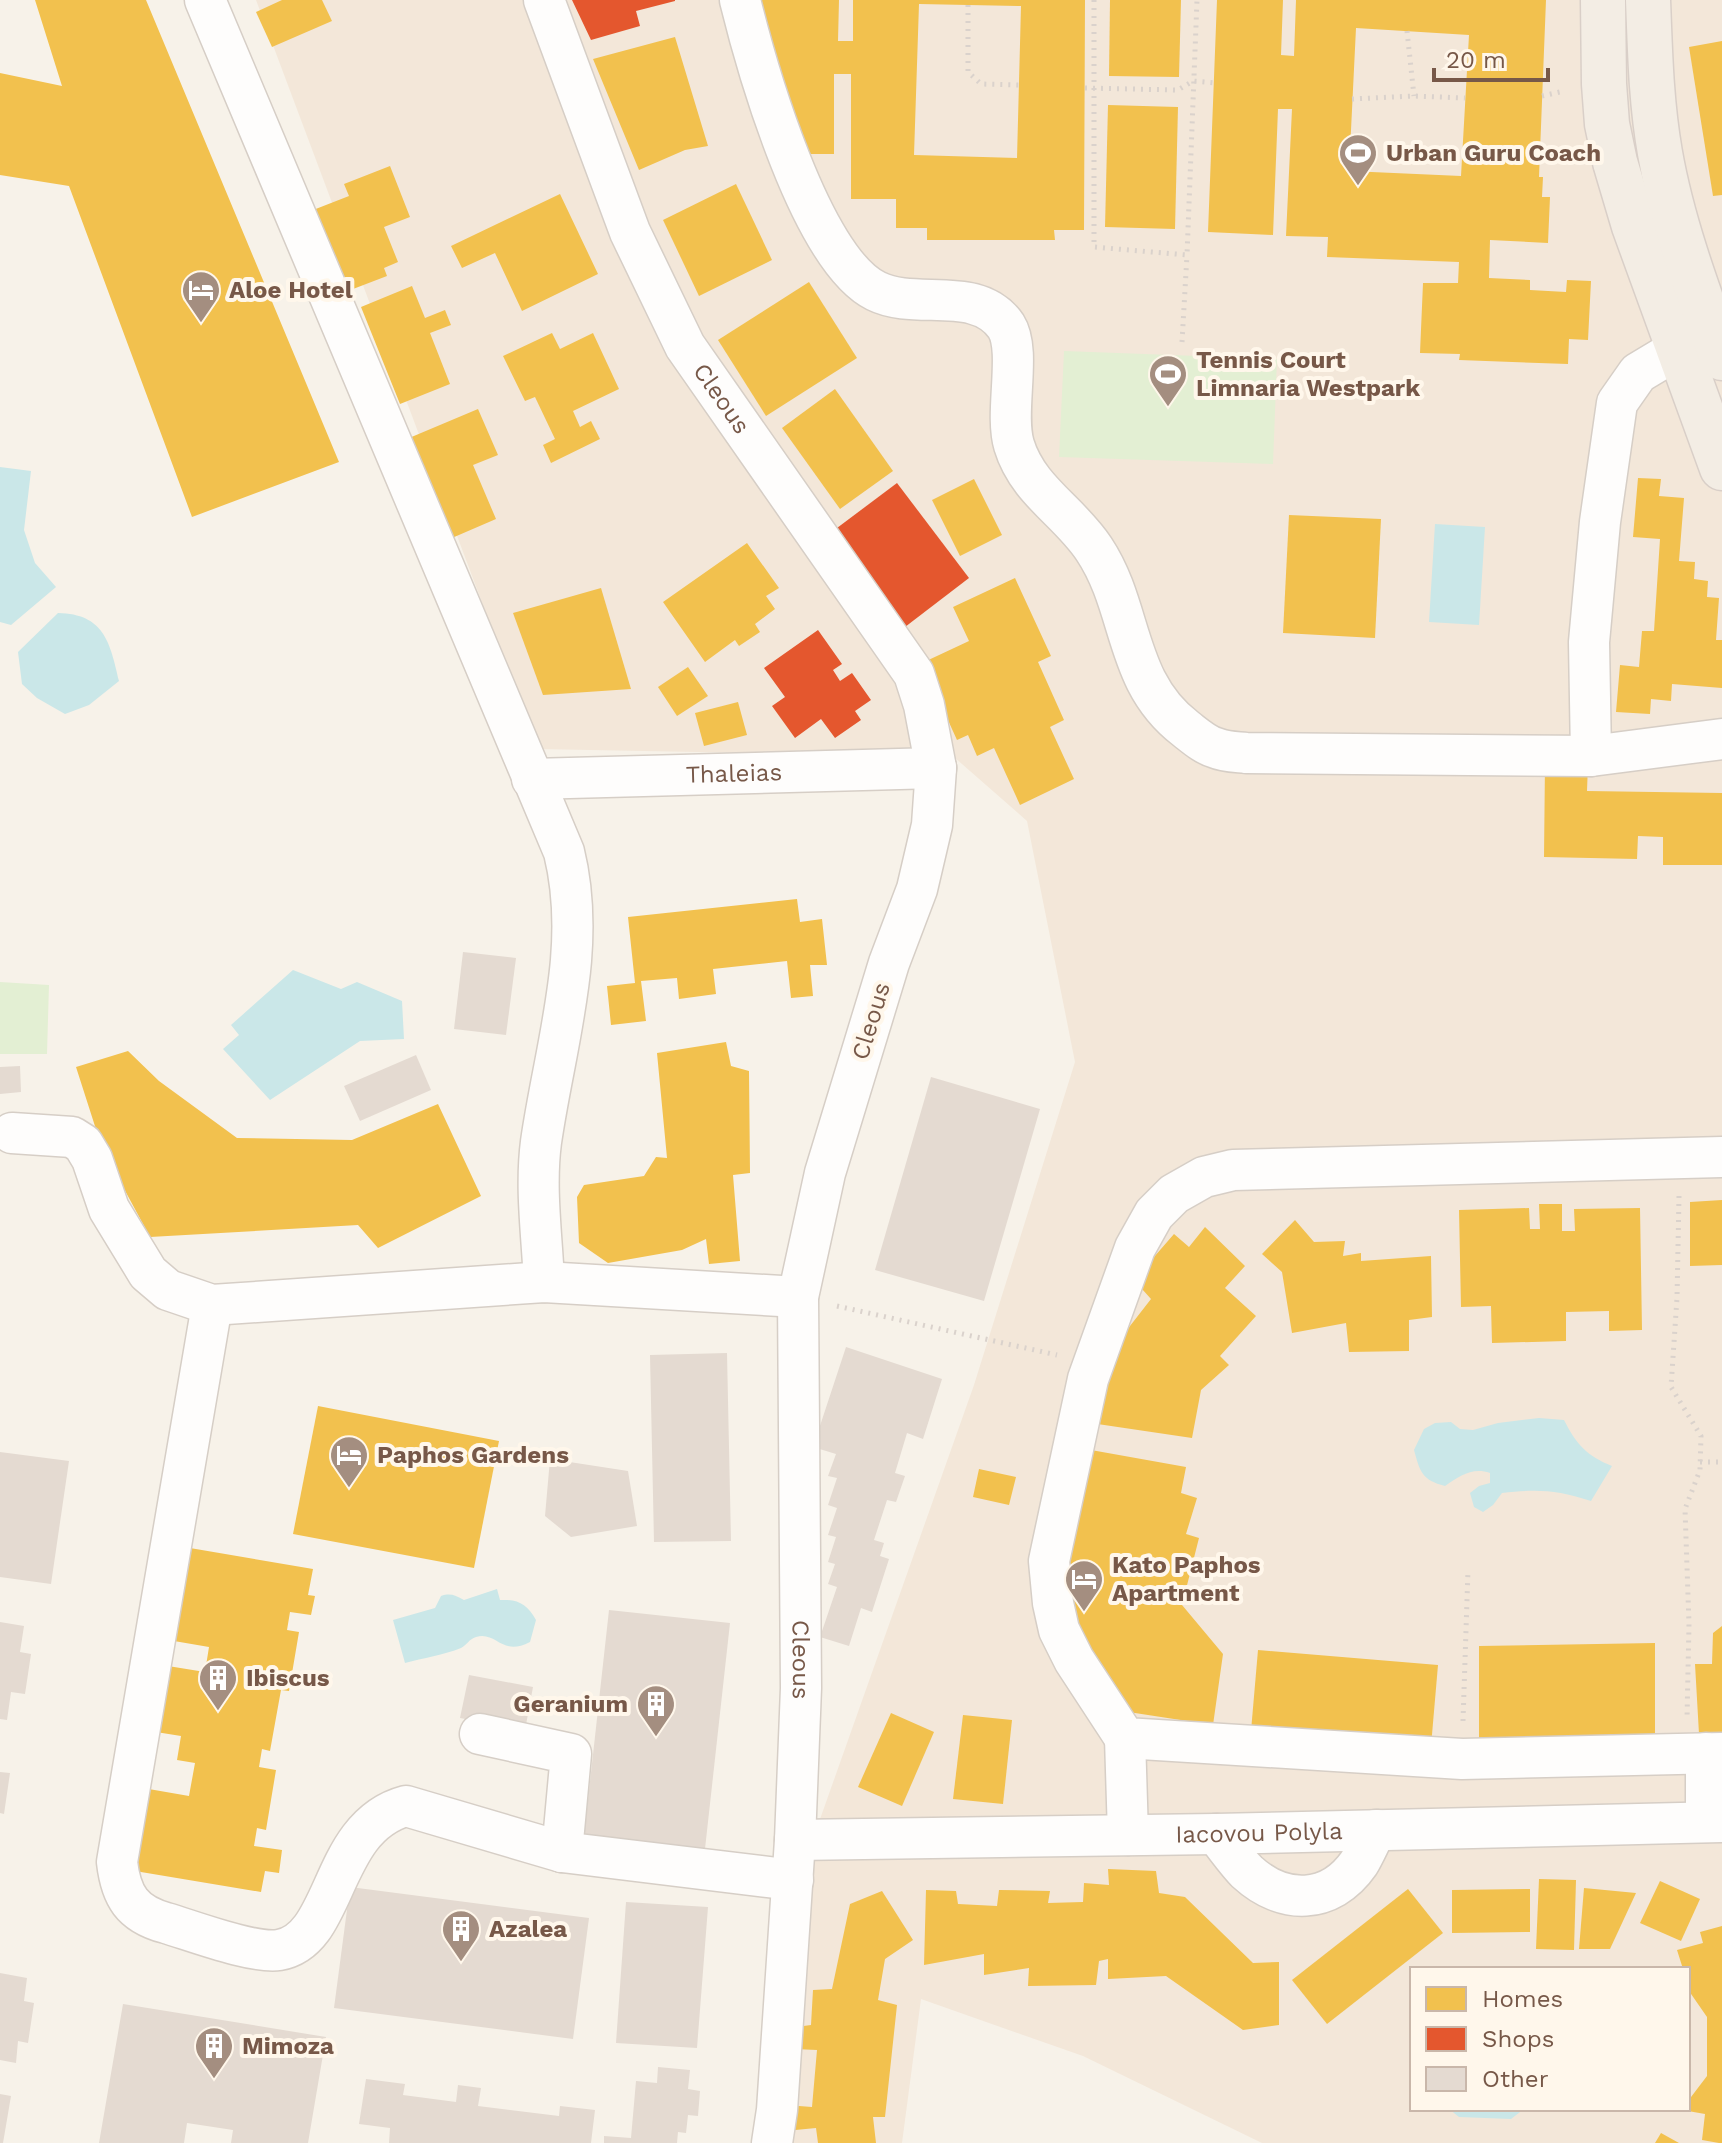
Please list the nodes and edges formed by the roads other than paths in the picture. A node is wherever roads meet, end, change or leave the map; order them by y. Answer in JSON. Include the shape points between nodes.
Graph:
{"nodes":[{"id":1,"x":205,"y":0,"type":"edge"},
{"id":2,"x":544,"y":0,"type":"edge"},
{"id":3,"x":740,"y":0,"type":"edge"},
{"id":4,"x":1603,"y":0,"type":"edge"},
{"id":5,"x":1648,"y":0,"type":"edge"},
{"id":6,"x":1705,"y":347,"type":"edge"},
{"id":7,"x":1722,"y":468,"type":"edge"},
{"id":8,"x":1722,"y":739,"type":"edge"},
{"id":9,"x":1591,"y":756,"type":"junction"},
{"id":10,"x":936,"y":768,"type":"junction"},
{"id":11,"x":532,"y":779,"type":"junction"},
{"id":12,"x":12,"y":1133,"type":"dead end"},
{"id":13,"x":1722,"y":1157,"type":"edge"},
{"id":14,"x":544,"y":1282,"type":"junction"},
{"id":15,"x":798,"y":1297,"type":"junction"},
{"id":16,"x":212,"y":1305,"type":"junction"},
{"id":17,"x":480,"y":1734,"type":"dead end"},
{"id":18,"x":1125,"y":1738,"type":"junction"},
{"id":19,"x":1705,"y":1753,"type":"edge"},
{"id":20,"x":1714,"y":1822,"type":"edge"},
{"id":21,"x":1376,"y":1830,"type":"junction"},
{"id":22,"x":1216,"y":1834,"type":"junction"},
{"id":23,"x":1128,"y":1835,"type":"junction"},
{"id":24,"x":795,"y":1840,"type":"junction"},
{"id":25,"x":562,"y":1852,"type":"junction"},
{"id":26,"x":793,"y":1880,"type":"junction"},
{"id":27,"x":772,"y":2143,"type":"edge"}],
"edges":[{"from":1,"to":11,"type":"street"},
{"from":2,"to":10,"type":"street","name":"Cleous","via":[[630,232],[672,321],[738,426],[914,674]]},
{"from":3,"to":9,"type":"street","via":[[802,188],[849,267],[876,291],[975,303],[1007,328],[1012,350],[1009,423],[1021,465],[1034,486],[1094,548],[1145,684],[1176,721],[1216,748],[1246,753]]},
{"from":4,"to":6,"type":"main road","via":[[1604,84],[1615,162],[1634,226]]},
{"from":5,"to":6,"type":"main road","via":[[1660,154]]},
{"from":6,"to":7,"type":"main road"},
{"from":6,"to":9,"type":"street","via":[[1638,373],[1617,403],[1589,642]]},
{"from":8,"to":9,"type":"street"},
{"from":10,"to":11,"type":"street","name":"Thaleias"},
{"from":10,"to":15,"type":"street","name":"Cleous","via":[[932,825],[917,889],[825,1173]]},
{"from":11,"to":14,"type":"street","via":[[564,852],[575,921],[538,1179]]},
{"from":12,"to":16,"type":"street","via":[[72,1137],[83,1144],[109,1209],[148,1273],[168,1290]]},
{"from":13,"to":18,"type":"street","via":[[1233,1170],[1204,1177],[1174,1194],[1154,1214],[1135,1248],[1093,1363],[1049,1561],[1059,1630]]},
{"from":14,"to":15,"type":"street"},
{"from":14,"to":16,"type":"street"},
{"from":15,"to":24,"type":"street","name":"Cleous","via":[[801,1688]]},
{"from":16,"to":25,"type":"street","via":[[117,1862],[119,1885],[128,1900],[157,1921],[276,1950],[307,1936],[350,1851],[395,1809],[406,1806]]},
{"from":17,"to":25,"type":"street","via":[[571,1754]]},
{"from":18,"to":19,"type":"street","via":[[1462,1759]]},
{"from":18,"to":23,"type":"street"},
{"from":19,"to":20,"type":"street"},
{"from":20,"to":21,"type":"street","name":"Iacovou Polyla"},
{"from":21,"to":22,"type":"street","name":"Iacovou Polyla"},
{"from":21,"to":22,"type":"street","via":[[1358,1864],[1336,1886],[1306,1898],[1273,1891],[1247,1872]]},
{"from":22,"to":23,"type":"street","name":"Iacovou Polyla"},
{"from":23,"to":24,"type":"street","name":"Iacovou Polyla"},
{"from":24,"to":26,"type":"street","name":"Cleous"},
{"from":25,"to":26,"type":"street"},
{"from":26,"to":27,"type":"street","name":"Cleous"}]}
